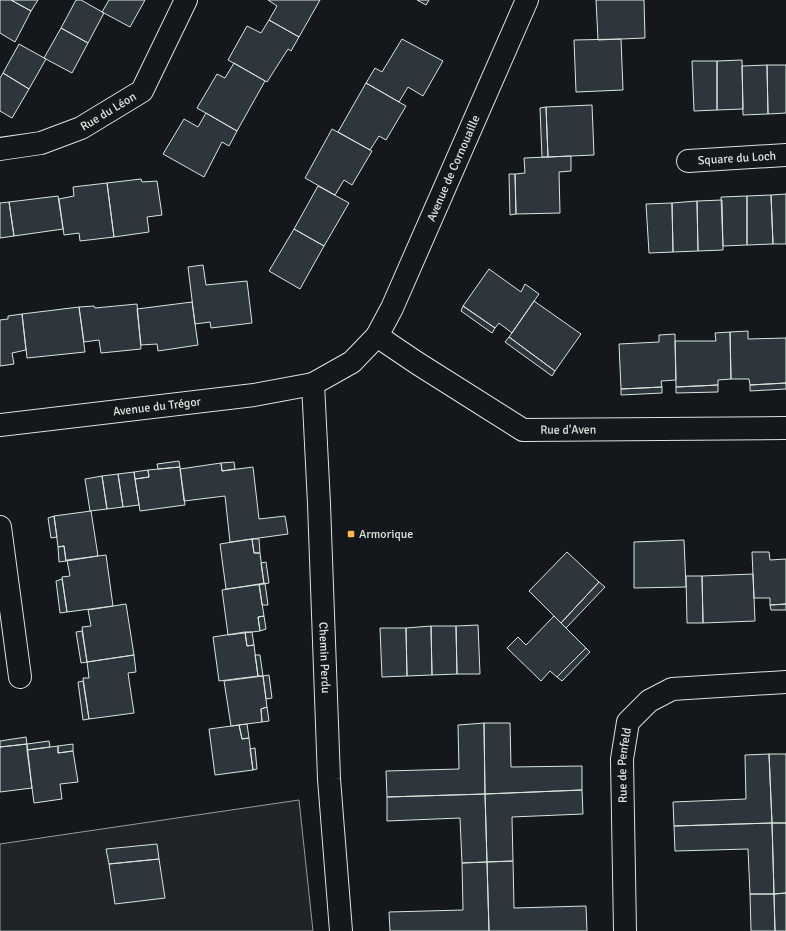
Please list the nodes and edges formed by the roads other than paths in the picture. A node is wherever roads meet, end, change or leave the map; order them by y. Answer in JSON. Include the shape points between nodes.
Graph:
{"nodes":[{"id":1,"x":186,"y":0,"type":"edge"},
{"id":2,"x":527,"y":0,"type":"edge"},
{"id":3,"x":0,"y":149,"type":"edge"},
{"id":4,"x":786,"y":155,"type":"edge"},
{"id":5,"x":688,"y":161,"type":"dead end"},
{"id":6,"x":377,"y":336,"type":"junction"},
{"id":7,"x":313,"y":384,"type":"junction"},
{"id":8,"x":0,"y":425,"type":"edge"},
{"id":9,"x":786,"y":428,"type":"edge"},
{"id":10,"x":0,"y":526,"type":"edge"},
{"id":11,"x":20,"y":677,"type":"dead end"},
{"id":12,"x":786,"y":682,"type":"edge"},
{"id":13,"x":341,"y":931,"type":"edge"},
{"id":14,"x":625,"y":931,"type":"edge"}],
"edges":[{"from":1,"to":3,"type":"street","name":"Rue du Léon","via":[[142,91],[80,128],[41,143]]},
{"from":2,"to":6,"type":"street","name":"Avenue de Cornouaille","via":[[392,308]]},
{"from":4,"to":5,"type":"street","name":"Square du Loch"},
{"from":6,"to":7,"type":"street","name":"Avenue de Cornouaille","via":[[352,362]]},
{"from":6,"to":9,"type":"street","name":"Rue d'Aven","via":[[523,430]]},
{"from":7,"to":8,"type":"street","name":"Avenue du Trégor","via":[[254,395]]},
{"from":7,"to":13,"type":"street","name":"Chemin Perdu","via":[[329,779]]},
{"from":10,"to":11,"type":"street"},
{"from":12,"to":14,"type":"street","name":"Rue de Penfeld","via":[[672,689],[648,701],[628,722],[622,759]]}]}
